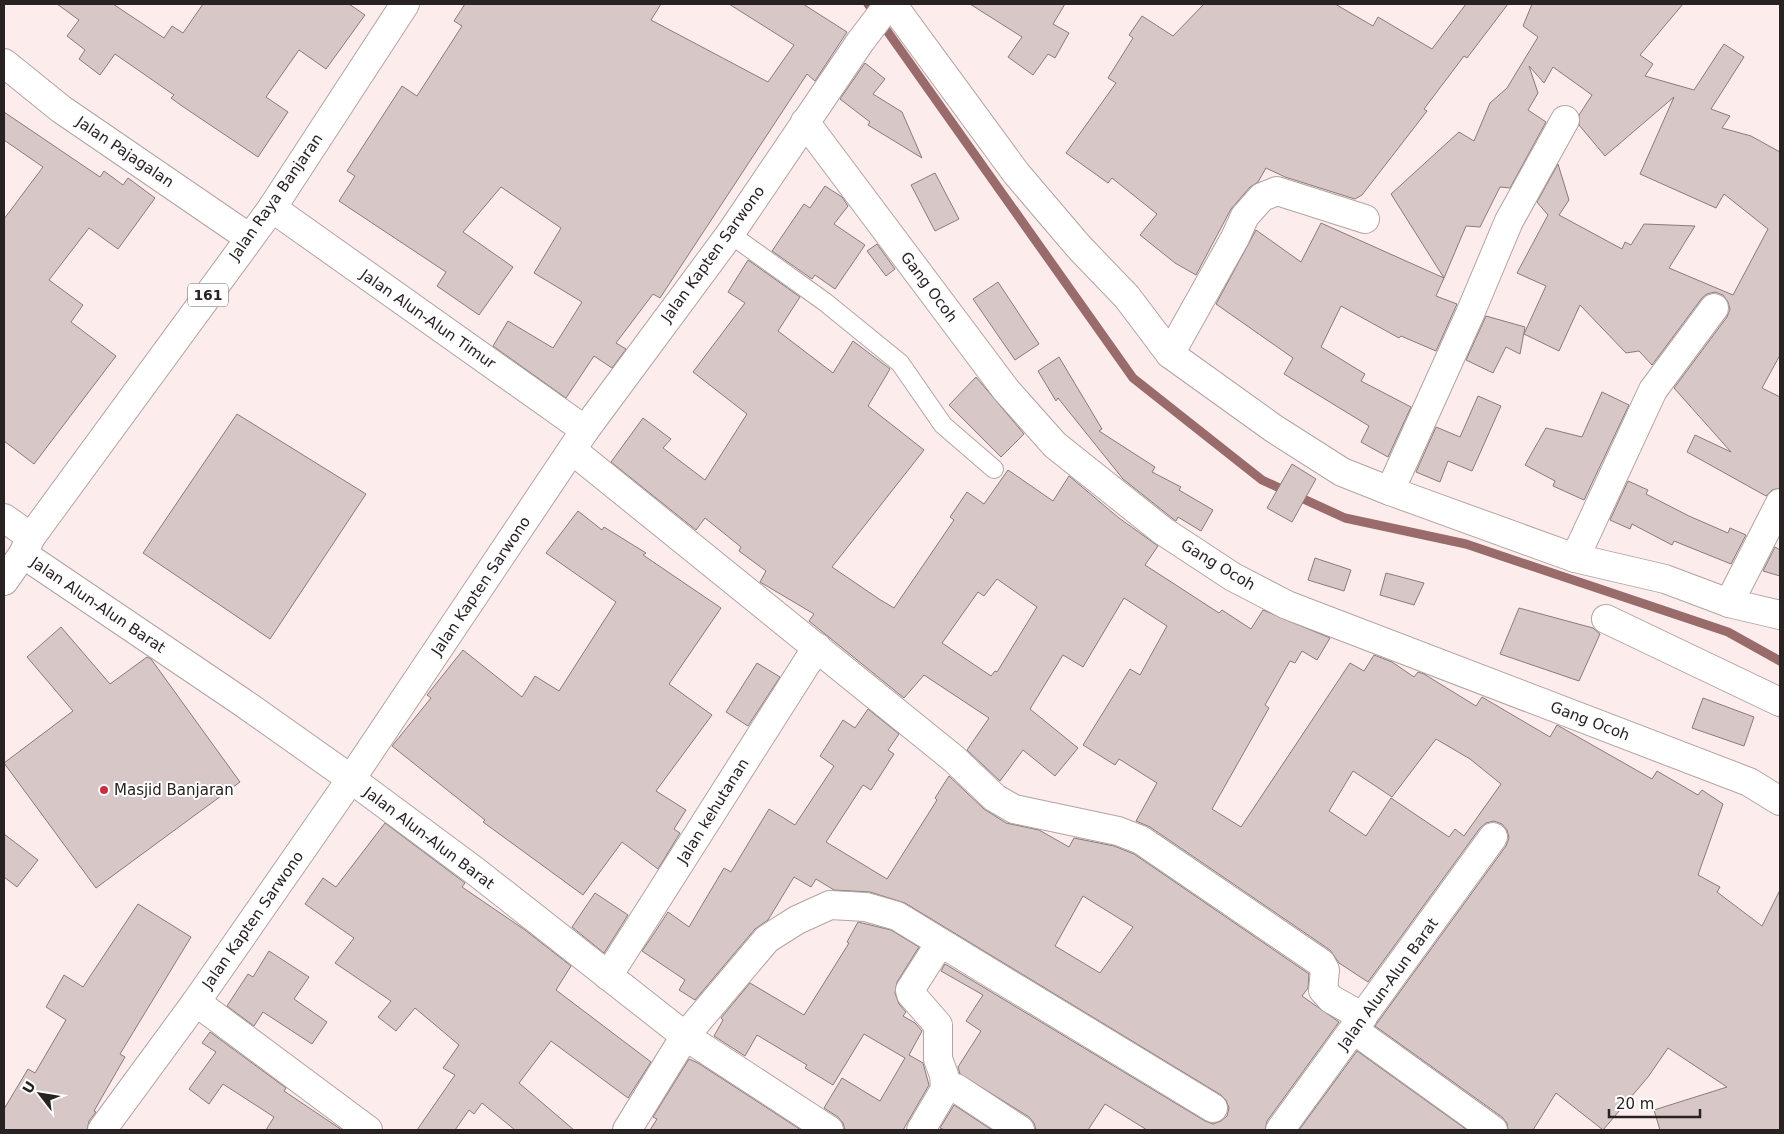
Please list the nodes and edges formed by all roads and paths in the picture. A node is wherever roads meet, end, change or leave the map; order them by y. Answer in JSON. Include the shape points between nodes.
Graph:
{"nodes":[{"id":1,"x":405,"y":4,"type":"edge"},
{"id":2,"x":887,"y":8,"type":"edge"},
{"id":3,"x":4,"y":63,"type":"edge"},
{"id":4,"x":1565,"y":120,"type":"dead end"},
{"id":5,"x":805,"y":122,"type":"junction"},
{"id":6,"x":272,"y":208,"type":"junction"},
{"id":7,"x":1365,"y":219,"type":"dead end"},
{"id":8,"x":730,"y":234,"type":"junction"},
{"id":9,"x":248,"y":237,"type":"junction"},
{"id":10,"x":1714,"y":308,"type":"dead end"},
{"id":11,"x":1170,"y":354,"type":"junction"},
{"id":12,"x":579,"y":440,"type":"junction"},
{"id":13,"x":994,"y":469,"type":"dead end"},
{"id":14,"x":1390,"y":492,"type":"junction"},
{"id":15,"x":1780,"y":502,"type":"edge"},
{"id":16,"x":4,"y":518,"type":"edge"},
{"id":17,"x":27,"y":545,"type":"junction"},
{"id":18,"x":1575,"y":558,"type":"junction"},
{"id":19,"x":4,"y":581,"type":"edge"},
{"id":20,"x":1729,"y":603,"type":"junction"},
{"id":21,"x":1780,"y":615,"type":"edge"},
{"id":22,"x":1606,"y":619,"type":"dead end"},
{"id":23,"x":817,"y":646,"type":"junction"},
{"id":24,"x":1780,"y":702,"type":"edge"},
{"id":25,"x":351,"y":779,"type":"junction"},
{"id":26,"x":1780,"y":801,"type":"edge"},
{"id":27,"x":1493,"y":837,"type":"dead end"},
{"id":28,"x":940,"y":943,"type":"junction"},
{"id":29,"x":608,"y":976,"type":"junction"},
{"id":30,"x":196,"y":1002,"type":"junction"},
{"id":31,"x":1359,"y":1024,"type":"junction"},
{"id":32,"x":685,"y":1036,"type":"junction"},
{"id":33,"x":945,"y":1089,"type":"junction"},
{"id":34,"x":1213,"y":1108,"type":"dead end"},
{"id":35,"x":102,"y":1130,"type":"edge"},
{"id":36,"x":368,"y":1130,"type":"edge"},
{"id":37,"x":627,"y":1130,"type":"edge"},
{"id":38,"x":829,"y":1130,"type":"edge"},
{"id":39,"x":921,"y":1130,"type":"edge"},
{"id":40,"x":1020,"y":1130,"type":"edge"},
{"id":41,"x":1280,"y":1130,"type":"edge"},
{"id":42,"x":1493,"y":1130,"type":"edge"}],
"edges":[{"from":1,"to":6,"type":"street","name":"Jalan Raya Banjaran","number":"161"},
{"from":2,"to":5,"type":"street","name":"Jalan Kapten Sarwono"},
{"from":2,"to":11,"type":"street","via":[[1016,173],[1127,297]]},
{"from":3,"to":9,"type":"street","name":"Jalan Pajagalan","via":[[61,108]]},
{"from":4,"to":14,"type":"street","via":[[1508,221]]},
{"from":5,"to":8,"type":"street","name":"Jalan Kapten Sarwono"},
{"from":5,"to":26,"type":"street","name":"Gang Ocoh","via":[[1006,390],[1055,445],[1163,532],[1233,577],[1286,605],[1749,782]]},
{"from":6,"to":9,"type":"street","name":"Jalan Raya Banjaran","number":"161"},
{"from":6,"to":12,"type":"street","name":"Jalan Alun-Alun Timur"},
{"from":7,"to":11,"type":"street","via":[[1277,191],[1262,197],[1245,216]]},
{"from":8,"to":12,"type":"street","name":"Jalan Kapten Sarwono"},
{"from":8,"to":13,"type":"lane","via":[[825,302],[900,363],[943,425]]},
{"from":9,"to":17,"type":"street","name":"Jalan Raya Banjaran","number":"161"},
{"from":10,"to":18,"type":"street","via":[[1652,390]]},
{"from":11,"to":14,"type":"street","via":[[1311,453],[1342,472]]},
{"from":12,"to":23,"type":"street","via":[[769,608]]},
{"from":12,"to":25,"type":"street","name":"Jalan Kapten Sarwono"},
{"from":14,"to":18,"type":"street"},
{"from":15,"to":20,"type":"street"},
{"from":16,"to":17,"type":"street","name":"Jalan Alun-Alun Barat"},
{"from":17,"to":19,"type":"street","name":"Jalan Raya Banjaran","number":"161"},
{"from":17,"to":25,"type":"street","name":"Jalan Alun-Alun Barat"},
{"from":18,"to":20,"type":"street","via":[[1665,579]]},
{"from":20,"to":21,"type":"street"},
{"from":22,"to":24,"type":"street"},
{"from":23,"to":29,"type":"street","name":"Jalan kehutanan"},
{"from":23,"to":31,"type":"street","via":[[954,759],[995,798],[1014,809],[1118,831],[1141,840],[1321,963],[1325,970],[1323,990]]},
{"from":25,"to":29,"type":"street","name":"Jalan Alun-Alun Barat"},
{"from":25,"to":30,"type":"street","name":"Jalan Kapten Sarwono"},
{"from":27,"to":31,"type":"street","name":"Jalan Alun-Alun Barat"},
{"from":28,"to":32,"type":"street","via":[[897,916],[866,907],[830,905],[767,939]]},
{"from":28,"to":33,"type":"street","via":[[910,990],[938,1025],[938,1059]]},
{"from":28,"to":34,"type":"street"},
{"from":29,"to":32,"type":"street","name":"Jalan Alun-Alun Barat"},
{"from":30,"to":35,"type":"street","name":"Jalan Kapten Sarwono"},
{"from":30,"to":36,"type":"street"},
{"from":31,"to":41,"type":"street","name":"Jalan Alun-Alun Barat"},
{"from":31,"to":42,"type":"street"},
{"from":32,"to":37,"type":"street"},
{"from":32,"to":38,"type":"street","name":"Jalan Alun-Alun Barat"},
{"from":33,"to":39,"type":"street"},
{"from":33,"to":40,"type":"street","via":[[956,1088]]}]}
